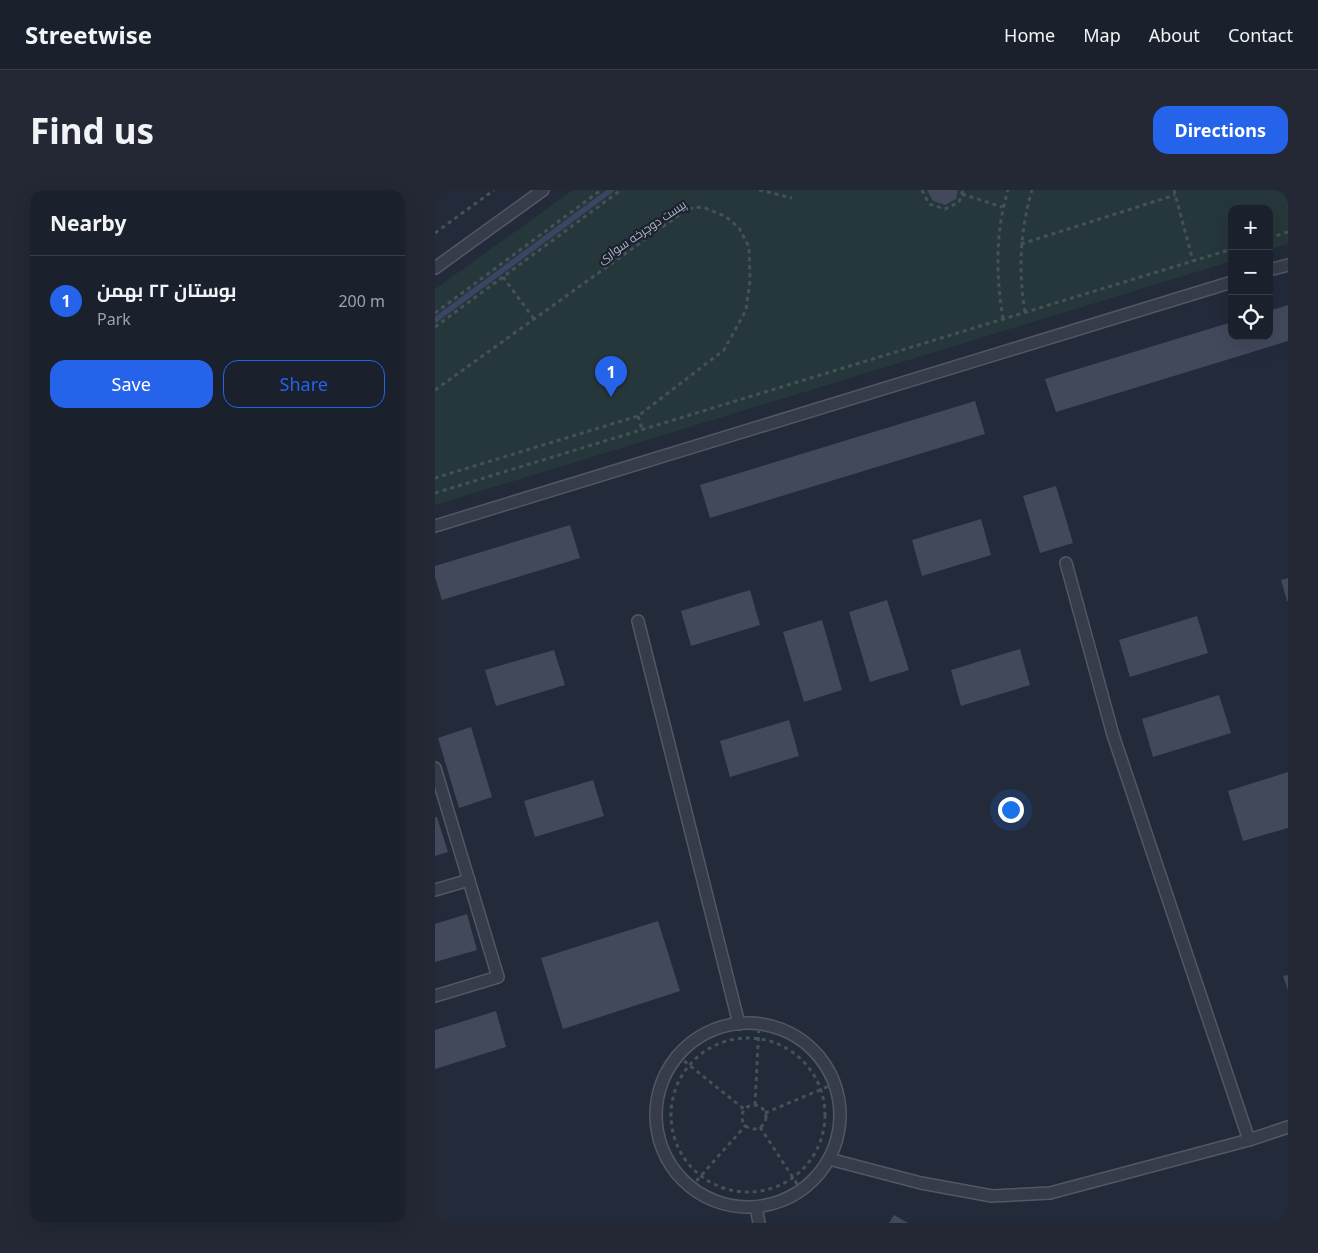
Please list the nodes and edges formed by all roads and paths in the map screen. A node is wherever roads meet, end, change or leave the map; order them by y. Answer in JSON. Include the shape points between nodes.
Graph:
{"nodes":[{"id":1,"x":494,"y":190,"type":"edge"},
{"id":2,"x":543,"y":190,"type":"edge"},
{"id":3,"x":601,"y":190,"type":"edge"},
{"id":4,"x":621,"y":190,"type":"edge"},
{"id":5,"x":759,"y":190,"type":"edge"},
{"id":6,"x":922,"y":190,"type":"edge"},
{"id":7,"x":1008,"y":190,"type":"edge"},
{"id":8,"x":1031,"y":190,"type":"edge"},
{"id":9,"x":1174,"y":190,"type":"edge"},
{"id":10,"x":962,"y":192,"type":"edge"},
{"id":11,"x":1175,"y":195,"type":"junction"},
{"id":12,"x":792,"y":198,"type":"dead end"},
{"id":13,"x":1002,"y":207,"type":"junction"},
{"id":14,"x":1288,"y":232,"type":"edge"},
{"id":15,"x":435,"y":233,"type":"edge"},
{"id":16,"x":1273,"y":237,"type":"edge"},
{"id":17,"x":1021,"y":244,"type":"junction"},
{"id":18,"x":1229,"y":250,"type":"edge"},
{"id":19,"x":1193,"y":261,"type":"junction"},
{"id":20,"x":1288,"y":265,"type":"edge"},
{"id":21,"x":435,"y":268,"type":"edge"},
{"id":22,"x":1273,"y":269,"type":"edge"},
{"id":23,"x":503,"y":277,"type":"junction"},
{"id":24,"x":1228,"y":283,"type":"edge"},
{"id":25,"x":1025,"y":312,"type":"junction"},
{"id":26,"x":435,"y":313,"type":"edge"},
{"id":27,"x":534,"y":319,"type":"junction"},
{"id":28,"x":1003,"y":319,"type":"junction"},
{"id":29,"x":435,"y":327,"type":"edge"},
{"id":30,"x":435,"y":390,"type":"edge"},
{"id":31,"x":638,"y":416,"type":"junction"},
{"id":32,"x":642,"y":429,"type":"junction"},
{"id":33,"x":435,"y":478,"type":"edge"},
{"id":34,"x":435,"y":493,"type":"edge"},
{"id":35,"x":435,"y":526,"type":"edge"},
{"id":36,"x":1066,"y":563,"type":"dead end"},
{"id":37,"x":638,"y":621,"type":"dead end"},
{"id":38,"x":435,"y":768,"type":"edge"},
{"id":39,"x":437,"y":783,"type":"edge"},
{"id":40,"x":469,"y":880,"type":"junction"},
{"id":41,"x":435,"y":890,"type":"edge"},
{"id":42,"x":435,"y":996,"type":"edge"},
{"id":43,"x":739,"y":1024,"type":"junction"},
{"id":44,"x":759,"y":1024,"type":"junction"},
{"id":45,"x":758,"y":1039,"type":"junction"},
{"id":46,"x":678,"y":1056,"type":"junction"},
{"id":47,"x":689,"y":1066,"type":"junction"},
{"id":48,"x":834,"y":1084,"type":"junction"},
{"id":49,"x":821,"y":1090,"type":"junction"},
{"id":50,"x":755,"y":1105,"type":"junction"},
{"id":51,"x":745,"y":1110,"type":"junction"},
{"id":52,"x":765,"y":1112,"type":"junction"},
{"id":53,"x":746,"y":1126,"type":"junction"},
{"id":54,"x":760,"y":1127,"type":"junction"},
{"id":55,"x":1288,"y":1127,"type":"edge"},
{"id":56,"x":1249,"y":1140,"type":"junction"},
{"id":57,"x":829,"y":1159,"type":"junction"},
{"id":58,"x":701,"y":1177,"type":"junction"},
{"id":59,"x":793,"y":1178,"type":"junction"},
{"id":60,"x":691,"y":1188,"type":"junction"},
{"id":61,"x":801,"y":1190,"type":"junction"},
{"id":62,"x":757,"y":1207,"type":"junction"},
{"id":63,"x":759,"y":1223,"type":"edge"}],
"edges":[{"from":1,"to":15,"type":"path"},
{"from":2,"to":21,"type":"lane"},
{"from":3,"to":26,"type":"path"},
{"from":4,"to":23,"type":"path"},
{"from":5,"to":12,"type":"path"},
{"from":6,"to":10,"type":"path","via":[[929,204],[945,209],[959,202]]},
{"from":7,"to":13,"type":"path"},
{"from":8,"to":17,"type":"path"},
{"from":9,"to":11,"type":"path"},
{"from":10,"to":13,"type":"path"},
{"from":11,"to":17,"type":"path"},
{"from":11,"to":19,"type":"path"},
{"from":13,"to":28,"type":"path","via":[[997,247]]},
{"from":14,"to":16,"type":"path"},
{"from":17,"to":25,"type":"path"},
{"from":18,"to":19,"type":"path"},
{"from":19,"to":25,"type":"path"},
{"from":20,"to":22,"type":"lane"},
{"from":23,"to":27,"type":"path"},
{"from":23,"to":29,"type":"path"},
{"from":24,"to":35,"type":"lane"},
{"from":25,"to":28,"type":"path"},
{"from":27,"to":30,"type":"path","name":"پیست دوچرخه سواری"},
{"from":27,"to":31,"type":"path","name":"پیست دوچرخه سواری","via":[[682,212],[694,207],[705,208],[725,216],[739,228],[749,247],[750,281],[745,310],[737,326],[724,350]]},
{"from":28,"to":32,"type":"path"},
{"from":31,"to":32,"type":"path"},
{"from":31,"to":33,"type":"path","name":"پیست دوچرخه سواری"},
{"from":32,"to":34,"type":"path"},
{"from":36,"to":56,"type":"lane","via":[[1113,735]]},
{"from":37,"to":43,"type":"lane"},
{"from":38,"to":39,"type":"lane"},
{"from":39,"to":40,"type":"lane"},
{"from":40,"to":41,"type":"lane"},
{"from":40,"to":42,"type":"lane","via":[[498,977]]},
{"from":43,"to":44,"type":"lane"},
{"from":43,"to":46,"type":"lane","via":[[705,1034]]},
{"from":44,"to":45,"type":"path"},
{"from":44,"to":48,"type":"lane","via":[[775,1028],[807,1045],[819,1057]]},
{"from":45,"to":47,"type":"path","via":[[726,1041],[705,1051]]},
{"from":45,"to":49,"type":"path","via":[[785,1047],[798,1056],[808,1066]]},
{"from":45,"to":50,"type":"path"},
{"from":46,"to":47,"type":"path"},
{"from":46,"to":60,"type":"lane","via":[[660,1089],[656,1124],[667,1159],[676,1174]]},
{"from":47,"to":51,"type":"path"},
{"from":47,"to":58,"type":"path","via":[[674,1093],[671,1123],[679,1152]]},
{"from":48,"to":49,"type":"path"},
{"from":48,"to":57,"type":"lane","via":[[840,1107],[839,1125]]},
{"from":49,"to":52,"type":"path"},
{"from":49,"to":59,"type":"path","via":[[825,1108],[822,1138],[807,1165]]},
{"from":50,"to":51,"type":"path"},
{"from":50,"to":52,"type":"path"},
{"from":51,"to":53,"type":"path","via":[[742,1116]]},
{"from":52,"to":54,"type":"path","via":[[766,1118]]},
{"from":53,"to":54,"type":"path"},
{"from":53,"to":58,"type":"path"},
{"from":54,"to":59,"type":"path"},
{"from":55,"to":56,"type":"lane"},
{"from":56,"to":57,"type":"lane","via":[[1050,1193],[992,1196],[921,1183]]},
{"from":57,"to":61,"type":"lane","via":[[819,1174]]},
{"from":58,"to":59,"type":"path","via":[[725,1189],[740,1192],[770,1190]]},
{"from":58,"to":60,"type":"path"},
{"from":59,"to":61,"type":"path"},
{"from":60,"to":62,"type":"lane","via":[[721,1203]]},
{"from":61,"to":62,"type":"lane"},
{"from":62,"to":63,"type":"lane"}]}
